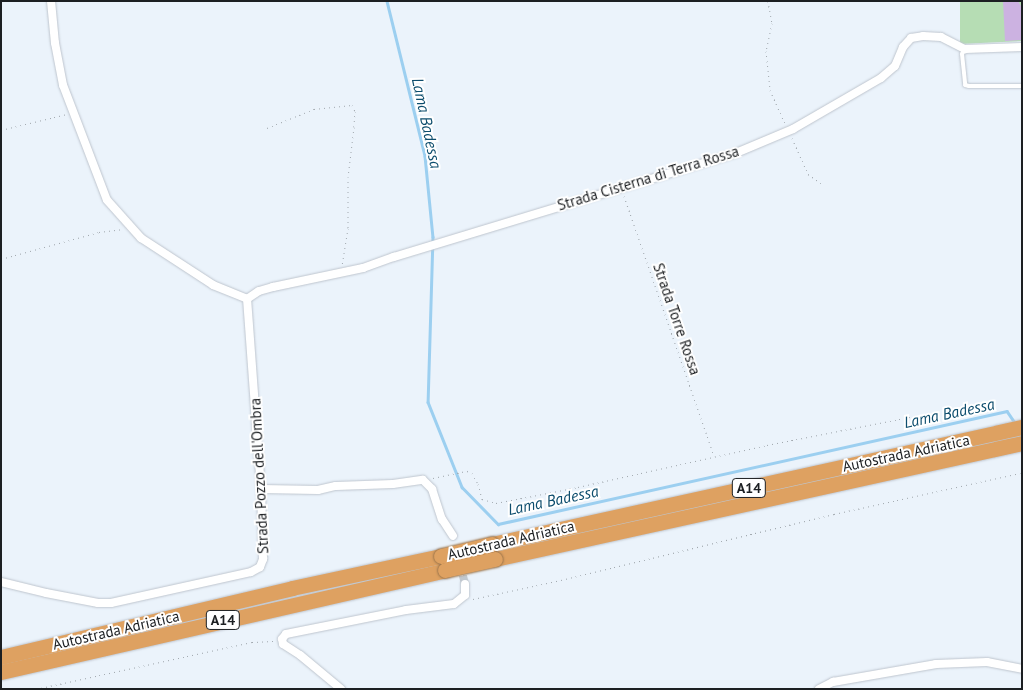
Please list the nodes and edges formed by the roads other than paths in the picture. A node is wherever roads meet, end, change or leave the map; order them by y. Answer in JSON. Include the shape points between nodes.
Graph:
{"nodes":[{"id":1,"x":51,"y":1,"type":"edge"},
{"id":2,"x":1022,"y":47,"type":"edge"},
{"id":3,"x":964,"y":50,"type":"junction"},
{"id":4,"x":1022,"y":86,"type":"edge"},
{"id":5,"x":247,"y":299,"type":"junction"},
{"id":6,"x":1022,"y":427,"type":"edge"},
{"id":7,"x":1015,"y":444,"type":"edge"},
{"id":8,"x":261,"y":489,"type":"junction"},
{"id":9,"x":453,"y":536,"type":"dead end"},
{"id":10,"x":493,"y":551,"type":"junction"},
{"id":11,"x":443,"y":563,"type":"junction"},
{"id":12,"x":1,"y":582,"type":"edge"},
{"id":13,"x":465,"y":584,"type":"tunnel mouth"},
{"id":14,"x":1,"y":657,"type":"edge"},
{"id":15,"x":1022,"y":669,"type":"edge"},
{"id":16,"x":1,"y":672,"type":"edge"},
{"id":17,"x":341,"y":689,"type":"edge"},
{"id":18,"x":819,"y":689,"type":"edge"}],
"edges":[{"from":1,"to":5,"type":"street","via":[[63,84],[107,200],[141,238],[213,286]]},
{"from":2,"to":3,"type":"street"},
{"from":3,"to":4,"type":"lane","via":[[965,85]]},
{"from":3,"to":5,"type":"street","name":"Strada Cisterna di Terra Rossa","via":[[941,38],[912,38],[903,47],[896,66],[881,78],[790,130],[736,152],[363,268],[259,291]]},
{"from":5,"to":8,"type":"street","name":"Strada Pozzo dell'Ombra"},
{"from":6,"to":10,"type":"highway","name":"Autostrada Adriatica","number":"A14"},
{"from":7,"to":10,"type":"highway","name":"Autostrada Adriatica","number":"A14"},
{"from":8,"to":9,"type":"street","via":[[318,490],[423,480],[432,489],[442,518]]},
{"from":8,"to":12,"type":"street","name":"Strada Pozzo dell'Ombra","via":[[263,559],[260,567],[251,572],[112,603],[98,603]]},
{"from":10,"to":11,"type":"highway","name":"Autostrada Adriatica","number":"A14","bridge":true},
{"from":11,"to":14,"type":"highway","name":"Autostrada Adriatica","number":"A14","via":[[292,588]]},
{"from":11,"to":16,"type":"highway","name":"Autostrada Adriatica","number":"A14"},
{"from":13,"to":17,"type":"street","via":[[465,596],[454,604],[293,631],[282,639],[282,644]]},
{"from":15,"to":18,"type":"street","via":[[987,662],[936,664],[833,682]]}]}
